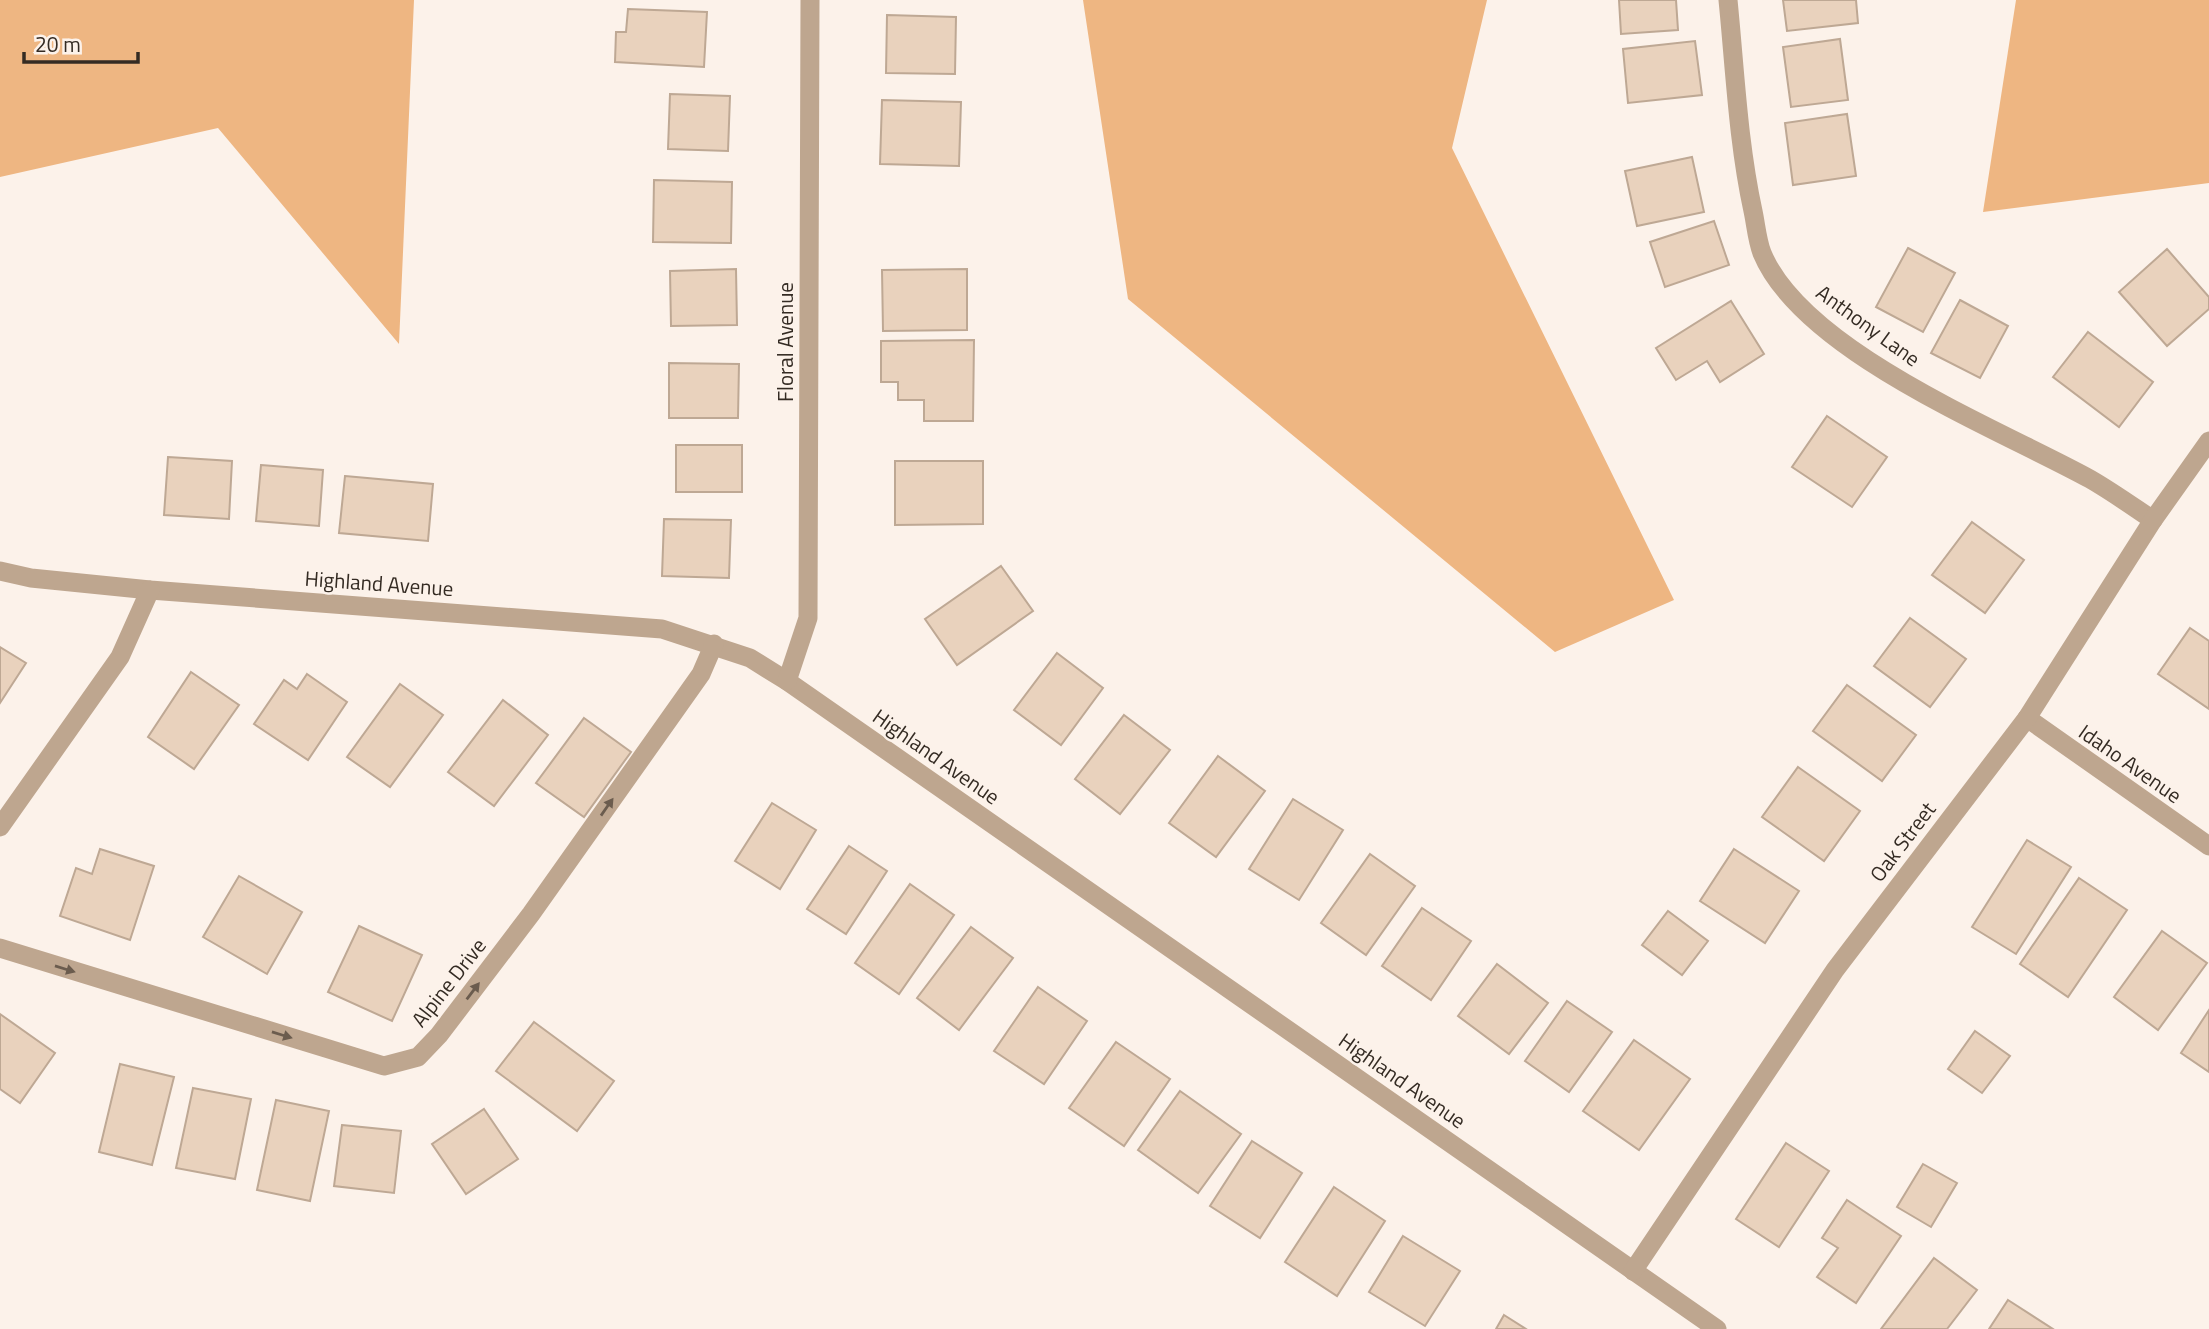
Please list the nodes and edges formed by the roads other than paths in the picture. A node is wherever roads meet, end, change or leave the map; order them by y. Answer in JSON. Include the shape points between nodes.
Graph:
{"nodes":[{"id":1,"x":810,"y":0,"type":"edge"},
{"id":2,"x":1728,"y":0,"type":"edge"},
{"id":3,"x":2209,"y":441,"type":"edge"},
{"id":4,"x":2152,"y":520,"type":"junction"},
{"id":5,"x":0,"y":571,"type":"edge"},
{"id":6,"x":150,"y":590,"type":"junction"},
{"id":7,"x":714,"y":644,"type":"junction"},
{"id":8,"x":787,"y":681,"type":"junction"},
{"id":9,"x":2026,"y":718,"type":"junction"},
{"id":10,"x":0,"y":827,"type":"edge"},
{"id":11,"x":2209,"y":846,"type":"edge"},
{"id":12,"x":0,"y":948,"type":"edge"},
{"id":13,"x":1633,"y":1270,"type":"junction"},
{"id":14,"x":1717,"y":1329,"type":"edge"}],
"edges":[{"from":1,"to":8,"type":"street","name":"Floral Avenue","via":[[808,618]]},
{"from":2,"to":4,"type":"street","name":"Anthony Lane","via":[[1746,182],[1762,252],[1777,279],[1801,307],[1856,351],[1948,408],[2091,480]]},
{"from":3,"to":4,"type":"street","name":"Oak Street"},
{"from":4,"to":9,"type":"street","name":"Oak Street"},
{"from":5,"to":6,"type":"street","name":"Highland Avenue"},
{"from":6,"to":7,"type":"street","name":"Highland Avenue","via":[[662,629]]},
{"from":6,"to":10,"type":"street","via":[[120,657]]},
{"from":7,"to":8,"type":"street","name":"Highland Avenue"},
{"from":12,"to":7,"type":"street","name":"Alpine Drive","one_way":true,"via":[[384,1066],[418,1057],[531,914],[701,674]]},
{"from":8,"to":13,"type":"street","name":"Highland Avenue"},
{"from":9,"to":11,"type":"street","name":"Idaho Avenue"},
{"from":9,"to":13,"type":"street","name":"Oak Street","via":[[1835,970]]},
{"from":13,"to":14,"type":"street","name":"Highland Avenue"}]}
